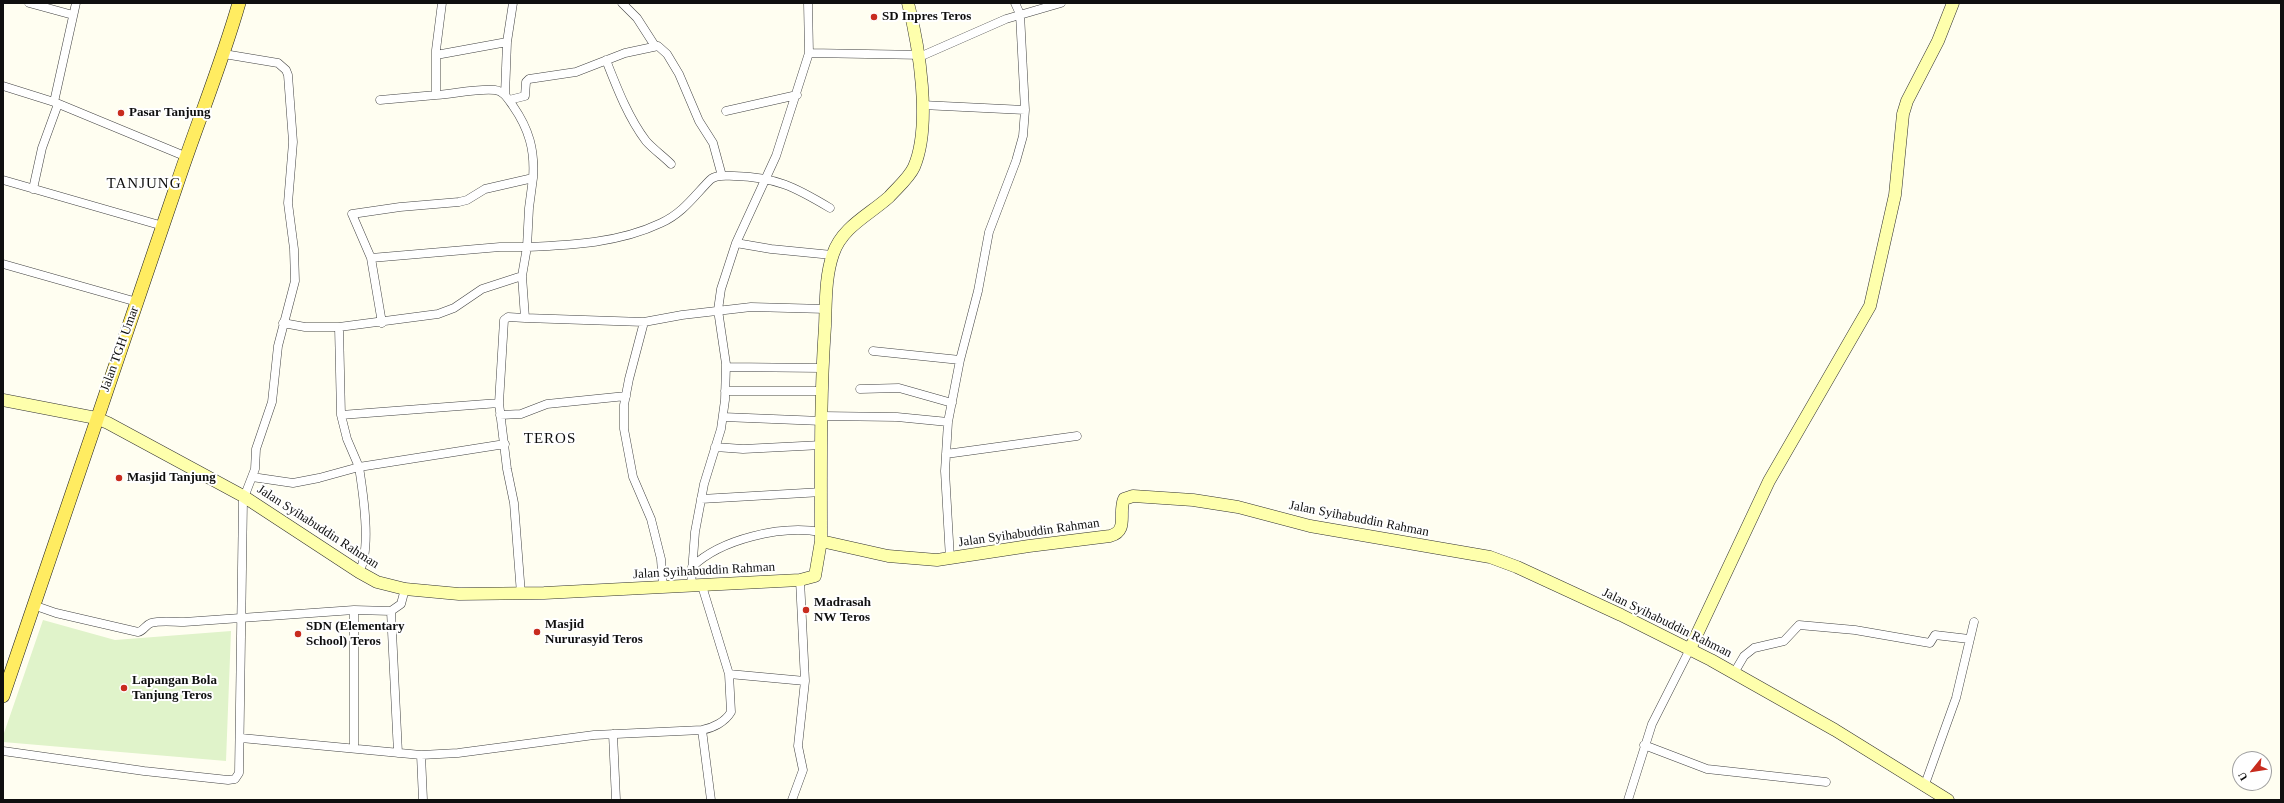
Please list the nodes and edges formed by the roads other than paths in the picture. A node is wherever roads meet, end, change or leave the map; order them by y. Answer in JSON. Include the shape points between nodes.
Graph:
{"nodes":[{"id":1,"x":29,"y":3,"type":"edge"},
{"id":2,"x":76,"y":3,"type":"edge"},
{"id":3,"x":239,"y":3,"type":"edge"},
{"id":4,"x":442,"y":3,"type":"edge"},
{"id":5,"x":513,"y":3,"type":"edge"},
{"id":6,"x":622,"y":3,"type":"edge"},
{"id":7,"x":808,"y":3,"type":"edge"},
{"id":8,"x":908,"y":3,"type":"edge"},
{"id":9,"x":1015,"y":3,"type":"edge"},
{"id":10,"x":1061,"y":3,"type":"edge"},
{"id":11,"x":1953,"y":3,"type":"edge"},
{"id":12,"x":1020,"y":14,"type":"junction"},
{"id":13,"x":73,"y":15,"type":"junction"},
{"id":14,"x":507,"y":42,"type":"junction"},
{"id":15,"x":655,"y":46,"type":"junction"},
{"id":16,"x":809,"y":52,"type":"junction"},
{"id":17,"x":224,"y":54,"type":"junction"},
{"id":18,"x":436,"y":55,"type":"junction"},
{"id":19,"x":919,"y":56,"type":"junction"},
{"id":20,"x":606,"y":60,"type":"junction"},
{"id":21,"x":3,"y":86,"type":"edge"},
{"id":22,"x":436,"y":95,"type":"junction"},
{"id":23,"x":797,"y":95,"type":"junction"},
{"id":24,"x":507,"y":98,"type":"junction"},
{"id":25,"x":380,"y":100,"type":"dead end"},
{"id":26,"x":56,"y":103,"type":"junction"},
{"id":27,"x":922,"y":105,"type":"junction"},
{"id":28,"x":1025,"y":110,"type":"junction"},
{"id":29,"x":726,"y":111,"type":"dead end"},
{"id":30,"x":187,"y":157,"type":"junction"},
{"id":31,"x":671,"y":164,"type":"dead end"},
{"id":32,"x":722,"y":176,"type":"junction"},
{"id":33,"x":533,"y":178,"type":"junction"},
{"id":34,"x":768,"y":178,"type":"junction"},
{"id":35,"x":3,"y":180,"type":"edge"},
{"id":36,"x":33,"y":189,"type":"junction"},
{"id":37,"x":830,"y":208,"type":"dead end"},
{"id":38,"x":163,"y":226,"type":"junction"},
{"id":39,"x":736,"y":243,"type":"junction"},
{"id":40,"x":527,"y":247,"type":"junction"},
{"id":41,"x":832,"y":255,"type":"junction"},
{"id":42,"x":371,"y":258,"type":"junction"},
{"id":43,"x":3,"y":264,"type":"edge"},
{"id":44,"x":522,"y":276,"type":"junction"},
{"id":45,"x":137,"y":302,"type":"junction"},
{"id":46,"x":826,"y":308,"type":"junction"},
{"id":47,"x":718,"y":310,"type":"junction"},
{"id":48,"x":525,"y":318,"type":"junction"},
{"id":49,"x":644,"y":322,"type":"junction"},
{"id":50,"x":283,"y":323,"type":"junction"},
{"id":51,"x":382,"y":323,"type":"junction"},
{"id":52,"x":339,"y":327,"type":"junction"},
{"id":53,"x":873,"y":351,"type":"dead end"},
{"id":54,"x":960,"y":360,"type":"junction"},
{"id":55,"x":726,"y":367,"type":"junction"},
{"id":56,"x":822,"y":368,"type":"junction"},
{"id":57,"x":860,"y":389,"type":"dead end"},
{"id":58,"x":726,"y":391,"type":"junction"},
{"id":59,"x":822,"y":391,"type":"junction"},
{"id":60,"x":626,"y":396,"type":"junction"},
{"id":61,"x":3,"y":400,"type":"edge"},
{"id":62,"x":499,"y":403,"type":"junction"},
{"id":63,"x":952,"y":403,"type":"junction"},
{"id":64,"x":341,"y":415,"type":"junction"},
{"id":65,"x":500,"y":415,"type":"junction"},
{"id":66,"x":723,"y":417,"type":"junction"},
{"id":67,"x":96,"y":418,"type":"junction"},
{"id":68,"x":822,"y":418,"type":"junction"},
{"id":69,"x":948,"y":422,"type":"junction"},
{"id":70,"x":1077,"y":436,"type":"dead end"},
{"id":71,"x":505,"y":444,"type":"junction"},
{"id":72,"x":822,"y":446,"type":"junction"},
{"id":73,"x":715,"y":447,"type":"junction"},
{"id":74,"x":946,"y":454,"type":"junction"},
{"id":75,"x":358,"y":467,"type":"junction"},
{"id":76,"x":252,"y":477,"type":"junction"},
{"id":77,"x":822,"y":492,"type":"junction"},
{"id":78,"x":243,"y":496,"type":"junction"},
{"id":79,"x":702,"y":498,"type":"junction"},
{"id":80,"x":821,"y":536,"type":"junction"},
{"id":81,"x":950,"y":558,"type":"junction"},
{"id":82,"x":692,"y":567,"type":"junction"},
{"id":83,"x":359,"y":572,"type":"junction"},
{"id":84,"x":800,"y":580,"type":"junction"},
{"id":85,"x":696,"y":586,"type":"junction"},
{"id":86,"x":663,"y":587,"type":"junction"},
{"id":87,"x":405,"y":589,"type":"junction"},
{"id":88,"x":522,"y":594,"type":"junction"},
{"id":89,"x":33,"y":605,"type":"junction"},
{"id":90,"x":354,"y":610,"type":"junction"},
{"id":91,"x":391,"y":611,"type":"junction"},
{"id":92,"x":240,"y":618,"type":"junction"},
{"id":93,"x":1974,"y":622,"type":"dead end"},
{"id":94,"x":1969,"y":640,"type":"junction"},
{"id":95,"x":1690,"y":649,"type":"junction"},
{"id":96,"x":7,"y":671,"type":"edge"},
{"id":97,"x":1734,"y":673,"type":"junction"},
{"id":98,"x":729,"y":674,"type":"junction"},
{"id":99,"x":805,"y":681,"type":"junction"},
{"id":100,"x":3,"y":696,"type":"edge"},
{"id":101,"x":702,"y":730,"type":"junction"},
{"id":102,"x":613,"y":734,"type":"junction"},
{"id":103,"x":241,"y":738,"type":"junction"},
{"id":104,"x":1644,"y":746,"type":"junction"},
{"id":105,"x":354,"y":748,"type":"junction"},
{"id":106,"x":3,"y":750,"type":"edge"},
{"id":107,"x":398,"y":753,"type":"junction"},
{"id":108,"x":421,"y":755,"type":"junction"},
{"id":109,"x":1826,"y":782,"type":"dead end"},
{"id":110,"x":1924,"y":787,"type":"junction"},
{"id":111,"x":423,"y":800,"type":"edge"},
{"id":112,"x":616,"y":800,"type":"edge"},
{"id":113,"x":711,"y":800,"type":"edge"},
{"id":114,"x":792,"y":800,"type":"edge"},
{"id":115,"x":1628,"y":800,"type":"edge"},
{"id":116,"x":1948,"y":800,"type":"edge"}],
"edges":[{"from":1,"to":13,"type":"street"},
{"from":2,"to":13,"type":"street"},
{"from":3,"to":17,"type":"main road","name":"Jalan TGH Umar"},
{"from":4,"to":18,"type":"street"},
{"from":5,"to":14,"type":"street"},
{"from":6,"to":15,"type":"street","via":[[637,18]]},
{"from":7,"to":16,"type":"street"},
{"from":8,"to":19,"type":"street"},
{"from":9,"to":12,"type":"street"},
{"from":10,"to":12,"type":"street"},
{"from":11,"to":95,"type":"street","via":[[1903,114],[1895,195],[1870,306],[1768,481]]},
{"from":12,"to":19,"type":"street"},
{"from":12,"to":28,"type":"street"},
{"from":13,"to":26,"type":"street"},
{"from":14,"to":18,"type":"street"},
{"from":14,"to":24,"type":"street"},
{"from":15,"to":20,"type":"street"},
{"from":15,"to":32,"type":"street","via":[[667,54],[679,74],[699,120],[713,143]]},
{"from":16,"to":19,"type":"street"},
{"from":16,"to":23,"type":"street"},
{"from":17,"to":30,"type":"main road","name":"Jalan TGH Umar"},
{"from":17,"to":50,"type":"street","via":[[278,63],[288,75],[293,142],[288,203],[296,269]]},
{"from":18,"to":22,"type":"street"},
{"from":19,"to":27,"type":"street"},
{"from":20,"to":24,"type":"street","via":[[576,72],[529,79],[526,82],[525,96]]},
{"from":20,"to":31,"type":"street","via":[[620,97],[641,133]]},
{"from":21,"to":26,"type":"street"},
{"from":22,"to":24,"type":"street","via":[[494,90]]},
{"from":22,"to":25,"type":"street"},
{"from":23,"to":29,"type":"street"},
{"from":23,"to":34,"type":"street"},
{"from":24,"to":33,"type":"street","via":[[529,134],[534,158]]},
{"from":26,"to":30,"type":"street"},
{"from":26,"to":36,"type":"street"},
{"from":27,"to":28,"type":"street"},
{"from":27,"to":41,"type":"street","via":[[919,152],[914,168],[888,197],[843,234]]},
{"from":28,"to":54,"type":"street","via":[[1020,149],[989,232],[978,291]]},
{"from":30,"to":38,"type":"main road","name":"Jalan TGH Umar"},
{"from":32,"to":34,"type":"street"},
{"from":32,"to":40,"type":"street","via":[[710,180],[679,213],[650,228],[603,241]]},
{"from":33,"to":40,"type":"street"},
{"from":33,"to":42,"type":"street","via":[[485,189],[459,202],[400,206],[353,213],[352,216]]},
{"from":34,"to":37,"type":"street","via":[[799,189]]},
{"from":34,"to":39,"type":"street"},
{"from":35,"to":36,"type":"street"},
{"from":36,"to":38,"type":"street"},
{"from":38,"to":45,"type":"main road","name":"Jalan TGH Umar"},
{"from":39,"to":41,"type":"street","via":[[771,250]]},
{"from":39,"to":47,"type":"street","via":[[726,268]]},
{"from":40,"to":42,"type":"street"},
{"from":40,"to":44,"type":"street"},
{"from":41,"to":46,"type":"street"},
{"from":42,"to":51,"type":"street"},
{"from":43,"to":45,"type":"street"},
{"from":44,"to":48,"type":"street"},
{"from":44,"to":51,"type":"street","via":[[482,289],[454,308],[438,314]]},
{"from":45,"to":67,"type":"main road","name":"Jalan TGH Umar"},
{"from":46,"to":47,"type":"street","via":[[751,307]]},
{"from":46,"to":56,"type":"street"},
{"from":47,"to":49,"type":"street"},
{"from":47,"to":55,"type":"street"},
{"from":48,"to":49,"type":"street"},
{"from":48,"to":62,"type":"street","via":[[508,317],[504,320]]},
{"from":49,"to":60,"type":"street"},
{"from":50,"to":52,"type":"street","via":[[305,327]]},
{"from":50,"to":76,"type":"street","via":[[276,362],[274,394],[259,438]]},
{"from":51,"to":52,"type":"street"},
{"from":52,"to":64,"type":"street"},
{"from":53,"to":54,"type":"street"},
{"from":54,"to":63,"type":"street"},
{"from":55,"to":56,"type":"street"},
{"from":55,"to":58,"type":"street"},
{"from":56,"to":59,"type":"street"},
{"from":57,"to":63,"type":"street","via":[[899,388]]},
{"from":58,"to":59,"type":"street"},
{"from":58,"to":66,"type":"street"},
{"from":59,"to":68,"type":"street"},
{"from":60,"to":65,"type":"street","via":[[547,404],[521,414]]},
{"from":60,"to":86,"type":"street","via":[[624,429],[630,465],[652,519]]},
{"from":61,"to":67,"type":"street","name":"Jalan Syihabuddin Rahman"},
{"from":62,"to":64,"type":"street"},
{"from":62,"to":65,"type":"street"},
{"from":63,"to":69,"type":"street"},
{"from":64,"to":75,"type":"street"},
{"from":65,"to":71,"type":"street"},
{"from":66,"to":68,"type":"street"},
{"from":66,"to":73,"type":"street"},
{"from":67,"to":78,"type":"street","name":"Jalan Syihabuddin Rahman","via":[[127,432]]},
{"from":67,"to":89,"type":"main road","name":"Jalan TGH Umar"},
{"from":68,"to":69,"type":"street","via":[[897,417]]},
{"from":68,"to":72,"type":"street"},
{"from":69,"to":74,"type":"street"},
{"from":70,"to":74,"type":"street"},
{"from":71,"to":75,"type":"street"},
{"from":71,"to":88,"type":"street","via":[[518,537]]},
{"from":72,"to":73,"type":"street","via":[[743,449]]},
{"from":72,"to":77,"type":"street"},
{"from":73,"to":79,"type":"street"},
{"from":74,"to":81,"type":"street"},
{"from":75,"to":76,"type":"street","via":[[293,483]]},
{"from":75,"to":83,"type":"street","via":[[365,529],[364,561]]},
{"from":76,"to":78,"type":"street"},
{"from":77,"to":79,"type":"street","via":[[725,499]]},
{"from":77,"to":80,"type":"street"},
{"from":78,"to":83,"type":"street","name":"Jalan Syihabuddin Rahman"},
{"from":78,"to":92,"type":"street"},
{"from":79,"to":82,"type":"street"},
{"from":80,"to":81,"type":"street","name":"Jalan Syihabuddin Rahman","via":[[888,556],[925,560]]},
{"from":80,"to":82,"type":"street","via":[[795,529],[761,536],[716,550]]},
{"from":80,"to":84,"type":"street","name":"Jalan Syihabuddin Rahman","via":[[815,576]]},
{"from":81,"to":95,"type":"street","name":"Jalan Syihabuddin Rahman","via":[[1115,535],[1122,526],[1122,503],[1127,497],[1193,500],[1310,526],[1490,557],[1600,605]]},
{"from":82,"to":85,"type":"street"},
{"from":83,"to":87,"type":"street","name":"Jalan Syihabuddin Rahman","via":[[377,582]]},
{"from":84,"to":85,"type":"street","name":"Jalan Syihabuddin Rahman"},
{"from":84,"to":99,"type":"street"},
{"from":85,"to":86,"type":"street","name":"Jalan Syihabuddin Rahman"},
{"from":85,"to":98,"type":"street"},
{"from":86,"to":88,"type":"street","name":"Jalan Syihabuddin Rahman"},
{"from":87,"to":88,"type":"street","name":"Jalan Syihabuddin Rahman","via":[[459,594]]},
{"from":87,"to":91,"type":"street","via":[[401,604]]},
{"from":89,"to":92,"type":"street","via":[[132,632],[141,631],[148,624],[157,622]]},
{"from":89,"to":96,"type":"main road","name":"Jalan TGH Umar"},
{"from":90,"to":91,"type":"street"},
{"from":90,"to":92,"type":"street"},
{"from":90,"to":105,"type":"street"},
{"from":91,"to":107,"type":"street"},
{"from":92,"to":103,"type":"street"},
{"from":93,"to":94,"type":"street"},
{"from":94,"to":97,"type":"street","via":[[1936,635],[1930,643],[1855,630],[1799,625],[1784,641],[1754,648],[1744,656]]},
{"from":94,"to":110,"type":"street","via":[[1956,698]]},
{"from":95,"to":97,"type":"street","name":"Jalan Syihabuddin Rahman"},
{"from":95,"to":104,"type":"street","via":[[1660,705]]},
{"from":96,"to":100,"type":"main road","name":"Jalan TGH Umar"},
{"from":97,"to":110,"type":"street","name":"Jalan Syihabuddin Rahman","via":[[1835,730]]},
{"from":98,"to":99,"type":"street"},
{"from":98,"to":101,"type":"street","via":[[731,712],[713,727]]},
{"from":99,"to":114,"type":"street","via":[[798,746],[803,770]]},
{"from":101,"to":102,"type":"street"},
{"from":101,"to":113,"type":"street"},
{"from":102,"to":108,"type":"street","via":[[458,753]]},
{"from":102,"to":112,"type":"street"},
{"from":103,"to":105,"type":"street"},
{"from":103,"to":106,"type":"street","via":[[239,773],[235,779],[228,780],[144,771]]},
{"from":104,"to":109,"type":"street","via":[[1707,769]]},
{"from":104,"to":115,"type":"street"},
{"from":105,"to":107,"type":"street"},
{"from":107,"to":108,"type":"street"},
{"from":108,"to":111,"type":"street"},
{"from":110,"to":116,"type":"street","name":"Jalan Syihabuddin Rahman"}]}
